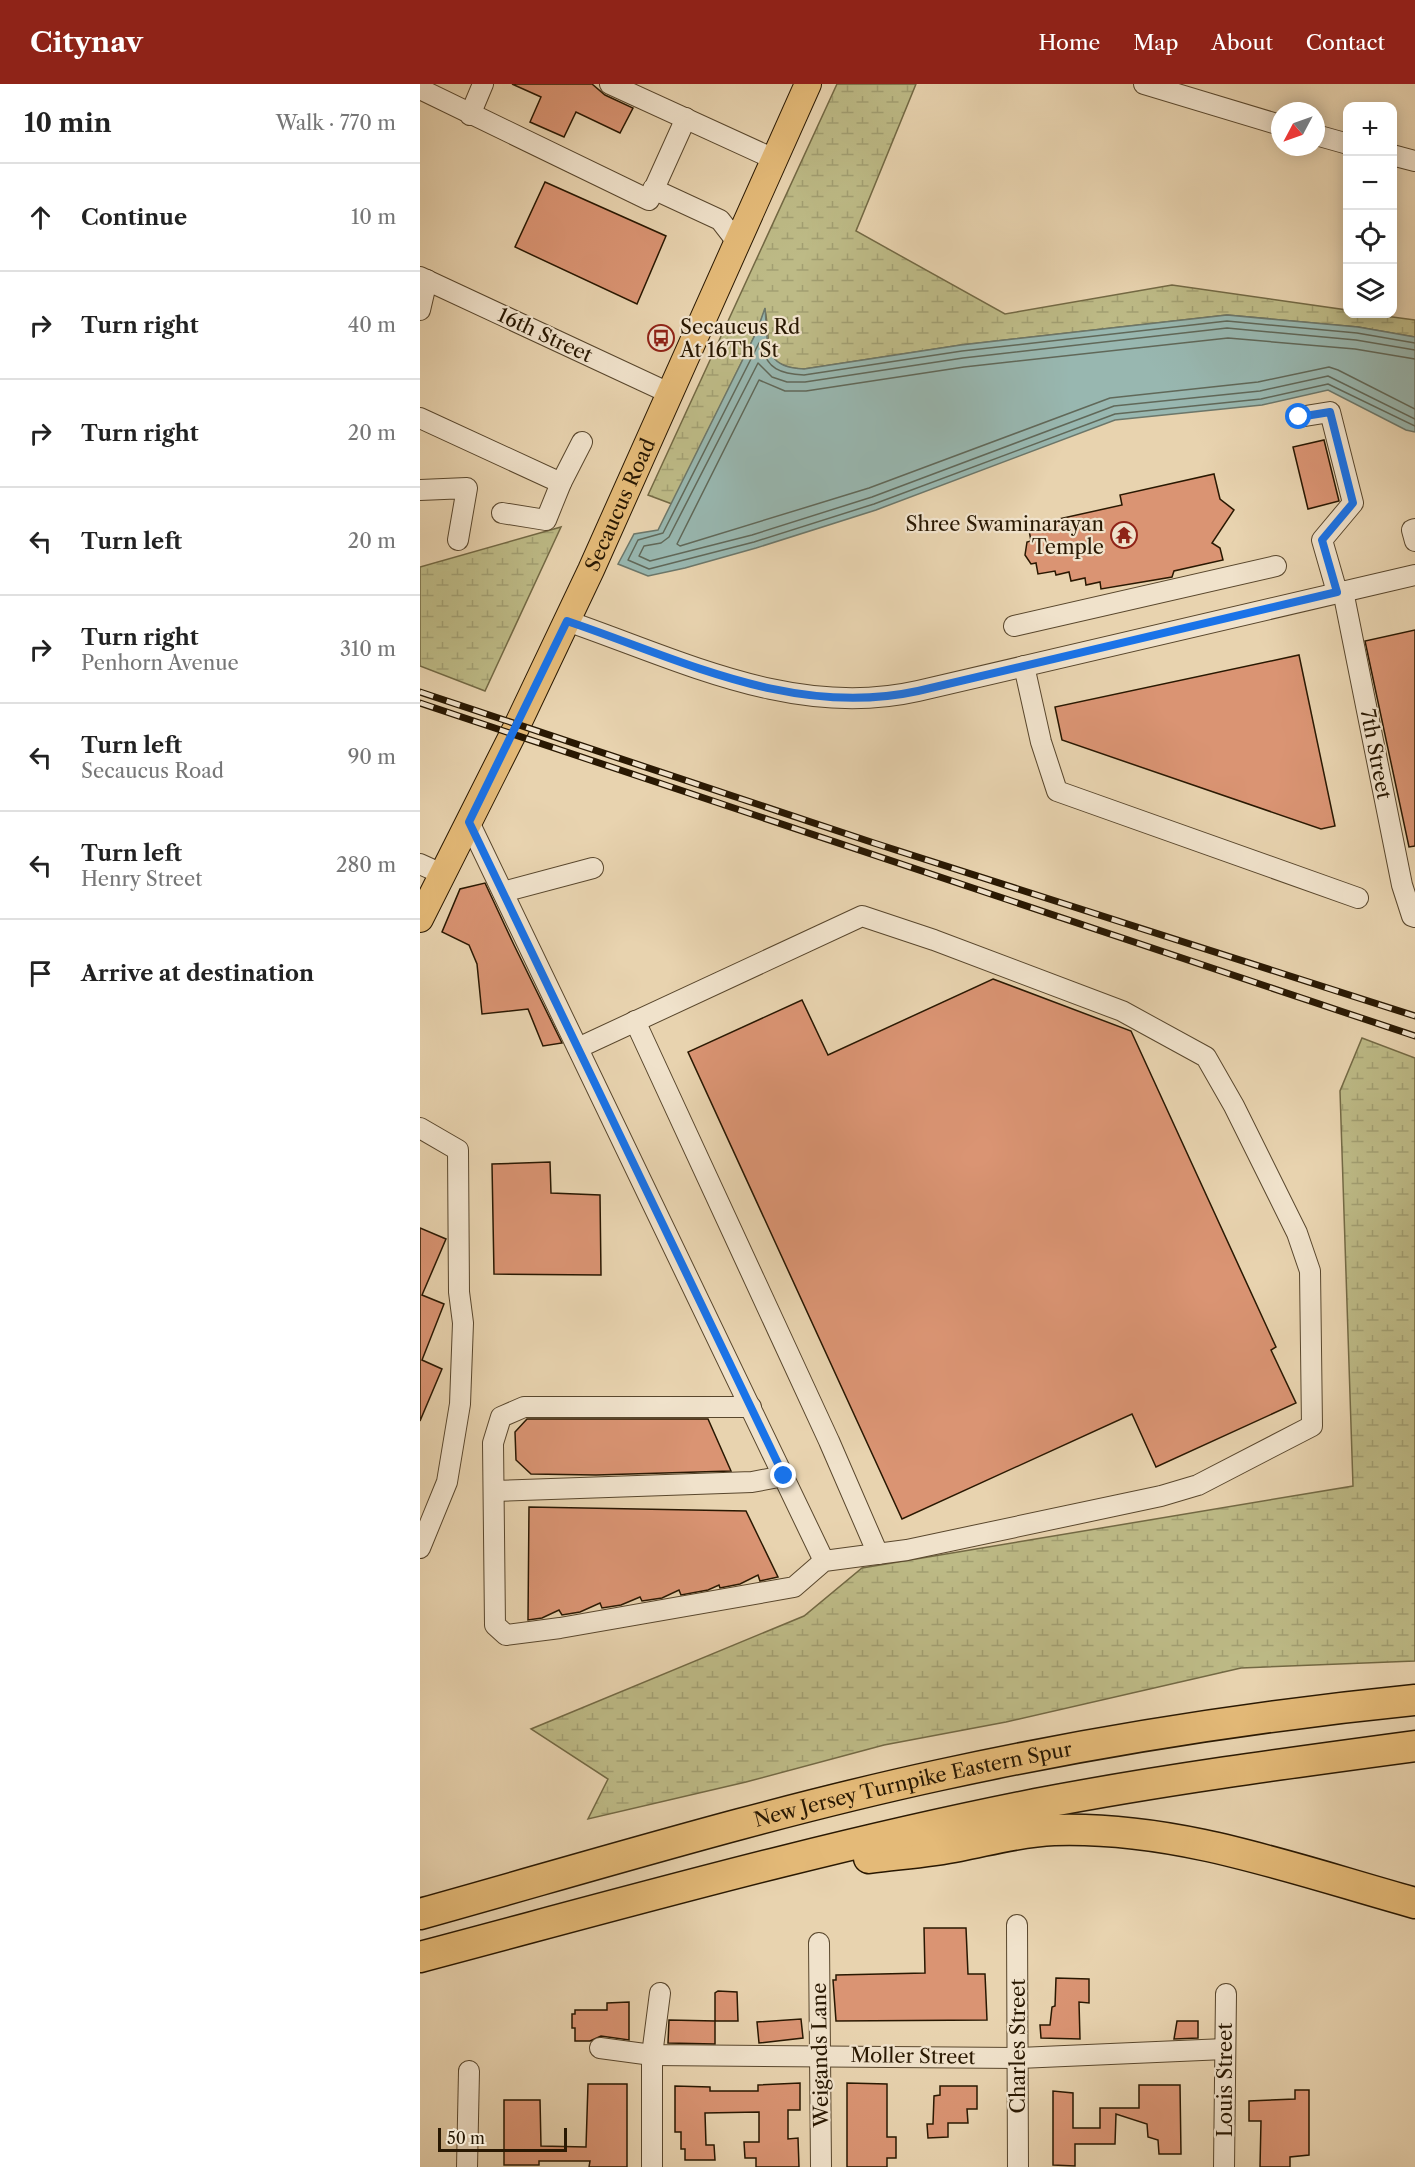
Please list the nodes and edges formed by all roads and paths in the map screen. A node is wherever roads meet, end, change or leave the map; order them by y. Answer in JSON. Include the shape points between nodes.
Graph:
{"nodes":[{"id":1,"x":483,"y":84,"type":"edge"},
{"id":2,"x":610,"y":84,"type":"edge"},
{"id":3,"x":808,"y":84,"type":"edge"},
{"id":4,"x":1144,"y":84,"type":"edge"},
{"id":5,"x":420,"y":89,"type":"edge"},
{"id":6,"x":470,"y":115,"type":"junction"},
{"id":7,"x":686,"y":118,"type":"junction"},
{"id":8,"x":1271,"y":122,"type":"edge"},
{"id":9,"x":1325,"y":138,"type":"edge"},
{"id":10,"x":1343,"y":143,"type":"edge"},
{"id":11,"x":1396,"y":156,"type":"edge"},
{"id":12,"x":774,"y":159,"type":"junction"},
{"id":13,"x":1415,"y":161,"type":"edge"},
{"id":14,"x":654,"y":189,"type":"junction"},
{"id":15,"x":737,"y":242,"type":"junction"},
{"id":16,"x":423,"y":279,"type":"edge"},
{"id":17,"x":420,"y":310,"type":"edge"},
{"id":18,"x":669,"y":393,"type":"junction"},
{"id":19,"x":1299,"y":417,"type":"dead end"},
{"id":20,"x":420,"y":418,"type":"edge"},
{"id":21,"x":582,"y":442,"type":"dead end"},
{"id":22,"x":561,"y":483,"type":"junction"},
{"id":23,"x":420,"y":489,"type":"edge"},
{"id":24,"x":502,"y":513,"type":"dead end"},
{"id":25,"x":1415,"y":529,"type":"edge"},
{"id":26,"x":458,"y":540,"type":"dead end"},
{"id":27,"x":1415,"y":541,"type":"edge"},
{"id":28,"x":1276,"y":566,"type":"dead end"},
{"id":29,"x":1415,"y":575,"type":"edge"},
{"id":30,"x":1340,"y":592,"type":"junction"},
{"id":31,"x":567,"y":621,"type":"junction"},
{"id":32,"x":1014,"y":626,"type":"dead end"},
{"id":33,"x":1024,"y":666,"type":"junction"},
{"id":34,"x":469,"y":822,"type":"junction"},
{"id":35,"x":593,"y":867,"type":"dead end"},
{"id":36,"x":431,"y":869,"type":"edge"},
{"id":37,"x":503,"y":892,"type":"junction"},
{"id":38,"x":1358,"y":898,"type":"dead end"},
{"id":39,"x":1414,"y":916,"type":"edge"},
{"id":40,"x":420,"y":919,"type":"edge"},
{"id":41,"x":635,"y":1021,"type":"junction"},
{"id":42,"x":578,"y":1048,"type":"junction"},
{"id":43,"x":420,"y":1128,"type":"edge"},
{"id":44,"x":750,"y":1407,"type":"junction"},
{"id":45,"x":784,"y":1476,"type":"junction"},
{"id":46,"x":494,"y":1491,"type":"junction"},
{"id":47,"x":420,"y":1548,"type":"edge"},
{"id":48,"x":878,"y":1554,"type":"junction"},
{"id":49,"x":824,"y":1561,"type":"junction"},
{"id":50,"x":1415,"y":1700,"type":"edge"},
{"id":51,"x":1415,"y":1746,"type":"edge"},
{"id":52,"x":723,"y":1877,"type":"junction"},
{"id":53,"x":494,"y":1893,"type":"junction"},
{"id":54,"x":420,"y":1902,"type":"edge"},
{"id":55,"x":1410,"y":1904,"type":"edge"},
{"id":56,"x":420,"y":1914,"type":"edge"},
{"id":57,"x":1017,"y":1926,"type":"dead end"},
{"id":58,"x":819,"y":1943,"type":"dead end"},
{"id":59,"x":420,"y":1957,"type":"edge"},
{"id":60,"x":660,"y":1993,"type":"dead end"},
{"id":61,"x":1226,"y":1994,"type":"dead end"},
{"id":62,"x":600,"y":2048,"type":"dead end"},
{"id":63,"x":1225,"y":2049,"type":"junction"},
{"id":64,"x":652,"y":2055,"type":"junction"},
{"id":65,"x":820,"y":2055,"type":"junction"},
{"id":66,"x":1019,"y":2058,"type":"junction"},
{"id":67,"x":468,"y":2071,"type":"dead end"},
{"id":68,"x":467,"y":2167,"type":"edge"},
{"id":69,"x":652,"y":2167,"type":"edge"},
{"id":70,"x":821,"y":2167,"type":"edge"},
{"id":71,"x":1018,"y":2167,"type":"edge"},
{"id":72,"x":1224,"y":2167,"type":"edge"}],
"edges":[{"from":1,"to":6,"type":"street"},
{"from":2,"to":7,"type":"street"},
{"from":3,"to":12,"type":"main road","name":"Secaucus Road"},
{"from":4,"to":8,"type":"street"},
{"from":5,"to":6,"type":"street"},
{"from":6,"to":14,"type":"street","via":[[649,200]]},
{"from":7,"to":12,"type":"street"},
{"from":7,"to":14,"type":"street"},
{"from":9,"to":10,"type":"street"},
{"from":11,"to":13,"type":"street"},
{"from":12,"to":15,"type":"main road","name":"Secaucus Road"},
{"from":14,"to":15,"type":"street","via":[[720,220]]},
{"from":15,"to":18,"type":"main road","name":"Secaucus Road"},
{"from":16,"to":17,"type":"street"},
{"from":16,"to":18,"type":"street","name":"16th Street"},
{"from":18,"to":31,"type":"main road","name":"Secaucus Road"},
{"from":19,"to":30,"type":"street","name":"7th Street","via":[[1330,412],[1353,503],[1322,540]]},
{"from":20,"to":22,"type":"street"},
{"from":21,"to":22,"type":"street"},
{"from":22,"to":24,"type":"street","via":[[546,520]]},
{"from":23,"to":26,"type":"street","via":[[467,488]]},
{"from":25,"to":27,"type":"street"},
{"from":28,"to":32,"type":"street"},
{"from":29,"to":30,"type":"street"},
{"from":30,"to":33,"type":"street"},
{"from":30,"to":39,"type":"street","name":"7th Street","via":[[1402,885]]},
{"from":31,"to":33,"type":"street","via":[[758,687],[816,698],[889,697]]},
{"from":31,"to":34,"type":"main road","name":"Secaucus Road"},
{"from":33,"to":38,"type":"street","via":[[1041,742],[1058,791]]},
{"from":34,"to":36,"type":"main road","name":"Secaucus Road"},
{"from":34,"to":37,"type":"street"},
{"from":35,"to":37,"type":"street"},
{"from":36,"to":40,"type":"main road","name":"Secaucus Road"},
{"from":37,"to":42,"type":"street"},
{"from":41,"to":42,"type":"street"},
{"from":41,"to":48,"type":"street","via":[[830,1441]]},
{"from":41,"to":48,"type":"street","via":[[862,916],[1122,1011],[1206,1057],[1298,1233],[1310,1271],[1312,1426],[1198,1485],[1161,1496]]},
{"from":42,"to":44,"type":"street"},
{"from":43,"to":47,"type":"street","via":[[458,1150],[459,1292],[463,1323],[460,1404],[447,1482]]},
{"from":44,"to":45,"type":"street"},
{"from":44,"to":46,"type":"street","via":[[524,1407],[501,1417],[494,1443]]},
{"from":45,"to":46,"type":"street","via":[[752,1482]]},
{"from":45,"to":49,"type":"street"},
{"from":46,"to":49,"type":"street","via":[[495,1625],[506,1635],[794,1587]]},
{"from":48,"to":49,"type":"street"},
{"from":50,"to":53,"type":"highway","name":"New Jersey Turnpike Eastern Spur","via":[[1175,1731],[960,1771],[820,1804]]},
{"from":51,"to":52,"type":"highway","via":[[1034,1804]]},
{"from":52,"to":55,"type":"highway","via":[[955,1847],[1035,1832],[1104,1830],[1158,1835],[1210,1846]]},
{"from":52,"to":59,"type":"highway"},
{"from":53,"to":54,"type":"highway"},
{"from":53,"to":56,"type":"highway","name":"New Jersey Turnpike Eastern Spur"},
{"from":57,"to":66,"type":"street","name":"Charles Street"},
{"from":58,"to":65,"type":"street","name":"Weigands Lane"},
{"from":60,"to":64,"type":"street"},
{"from":61,"to":63,"type":"street","name":"Louis Street"},
{"from":62,"to":64,"type":"street","name":"Moller Street"},
{"from":63,"to":66,"type":"street","name":"Moller Street"},
{"from":63,"to":72,"type":"street","name":"Louis Street"},
{"from":64,"to":65,"type":"street","name":"Moller Street"},
{"from":64,"to":69,"type":"street"},
{"from":65,"to":66,"type":"street","name":"Moller Street"},
{"from":65,"to":70,"type":"street","name":"Weigands Lane"},
{"from":66,"to":71,"type":"street","name":"Charles Street"},
{"from":67,"to":68,"type":"street"}]}
